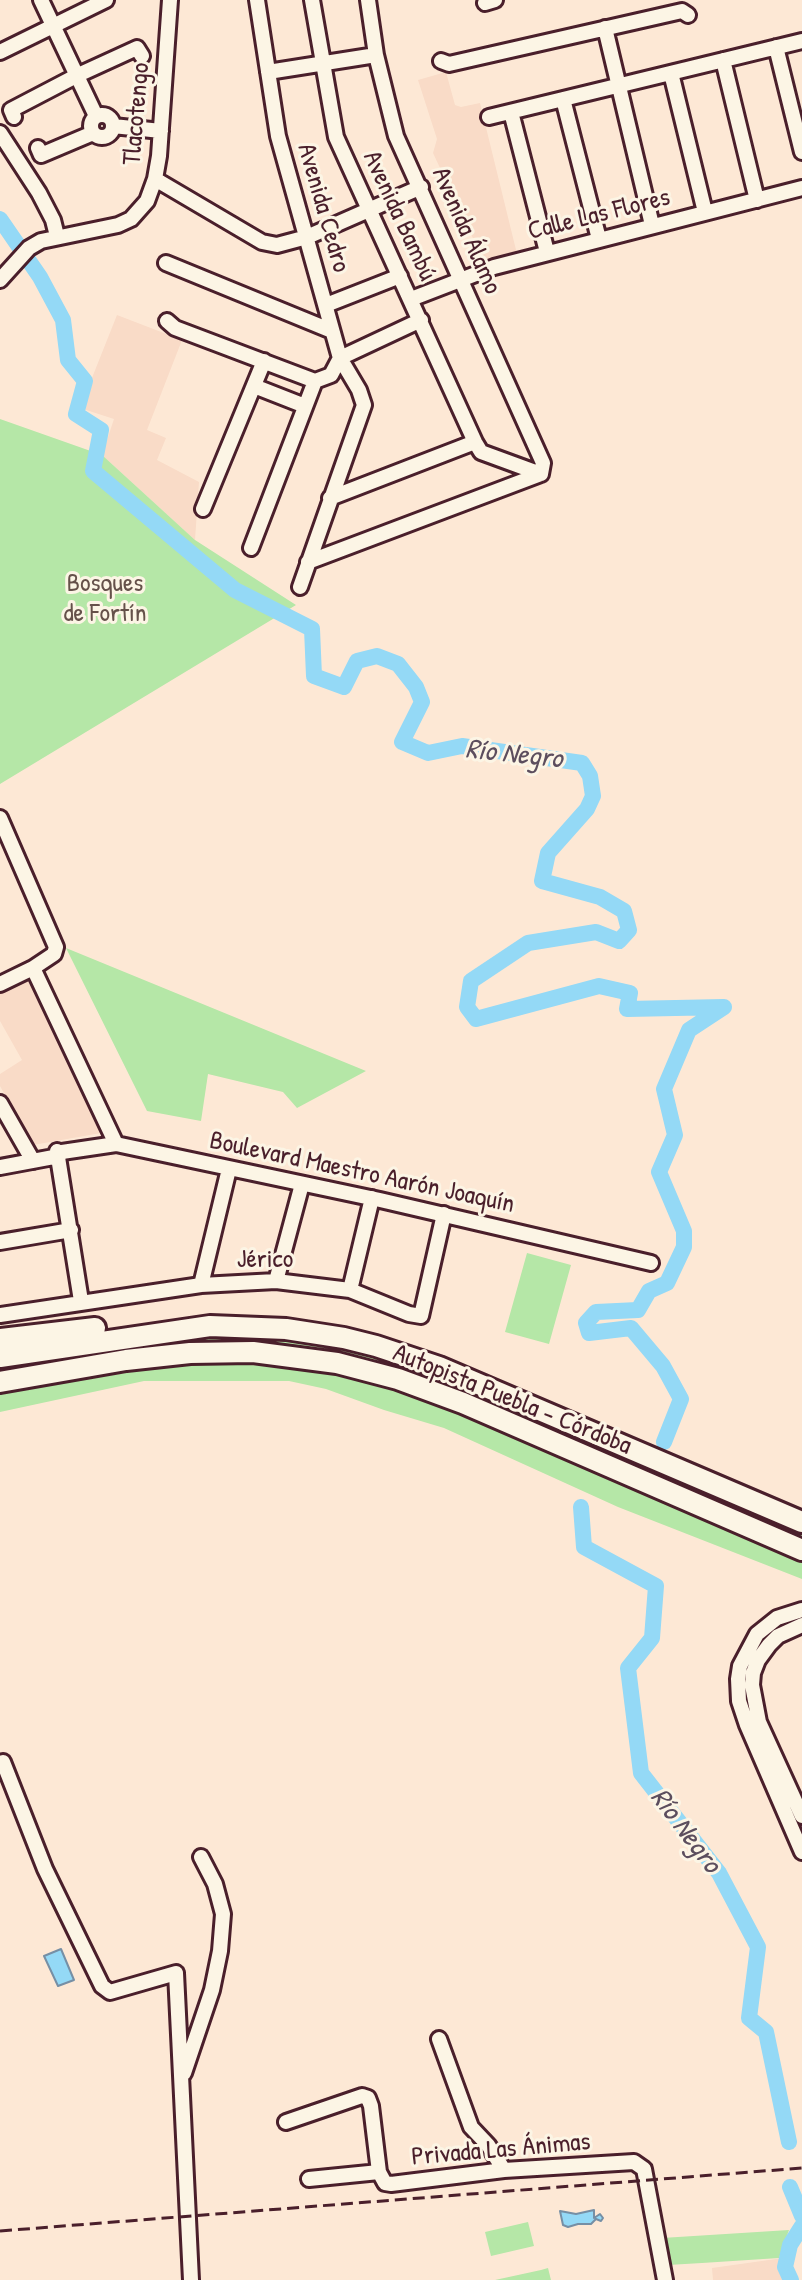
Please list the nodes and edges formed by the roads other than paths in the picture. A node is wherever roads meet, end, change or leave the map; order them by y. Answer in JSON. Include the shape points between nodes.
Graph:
{"nodes":[{"id":1,"x":41,"y":0,"type":"edge"},
{"id":2,"x":106,"y":0,"type":"edge"},
{"id":3,"x":170,"y":0,"type":"edge"},
{"id":4,"x":257,"y":0,"type":"edge"},
{"id":5,"x":312,"y":0,"type":"edge"},
{"id":6,"x":368,"y":0,"type":"edge"},
{"id":7,"x":688,"y":15,"type":"dead end"},
{"id":8,"x":54,"y":27,"type":"junction"},
{"id":9,"x":605,"y":28,"type":"junction"},
{"id":10,"x":802,"y":41,"type":"edge"},
{"id":11,"x":776,"y":47,"type":"junction"},
{"id":12,"x":0,"y":52,"type":"edge"},
{"id":13,"x":376,"y":55,"type":"junction"},
{"id":14,"x":142,"y":56,"type":"dead end"},
{"id":15,"x":723,"y":60,"type":"junction"},
{"id":16,"x":441,"y":61,"type":"dead end"},
{"id":17,"x":322,"y":63,"type":"junction"},
{"id":18,"x":268,"y":72,"type":"junction"},
{"id":19,"x":671,"y":73,"type":"junction"},
{"id":20,"x":78,"y":75,"type":"junction"},
{"id":21,"x":619,"y":85,"type":"junction"},
{"id":22,"x":796,"y":98,"type":"edge"},
{"id":23,"x":563,"y":99,"type":"junction"},
{"id":24,"x":511,"y":112,"type":"junction"},
{"id":25,"x":96,"y":116,"type":"junction"},
{"id":26,"x":14,"y":117,"type":"dead end"},
{"id":27,"x":489,"y":117,"type":"dead end"},
{"id":28,"x":113,"y":126,"type":"junction"},
{"id":29,"x":161,"y":131,"type":"junction"},
{"id":30,"x":0,"y":133,"type":"edge"},
{"id":31,"x":93,"y":133,"type":"junction"},
{"id":32,"x":38,"y":148,"type":"dead end"},
{"id":33,"x":802,"y":152,"type":"edge"},
{"id":34,"x":155,"y":179,"type":"junction"},
{"id":35,"x":421,"y":187,"type":"junction"},
{"id":36,"x":802,"y":188,"type":"edge"},
{"id":37,"x":757,"y":200,"type":"junction"},
{"id":38,"x":368,"y":210,"type":"junction"},
{"id":39,"x":705,"y":212,"type":"junction"},
{"id":40,"x":652,"y":225,"type":"junction"},
{"id":41,"x":57,"y":236,"type":"junction"},
{"id":42,"x":307,"y":237,"type":"junction"},
{"id":43,"x":599,"y":239,"type":"junction"},
{"id":44,"x":547,"y":252,"type":"junction"},
{"id":45,"x":166,"y":263,"type":"dead end"},
{"id":46,"x":400,"y":276,"type":"junction"},
{"id":47,"x":461,"y":279,"type":"junction"},
{"id":48,"x":0,"y":280,"type":"edge"},
{"id":49,"x":411,"y":299,"type":"junction"},
{"id":50,"x":326,"y":305,"type":"junction"},
{"id":51,"x":421,"y":320,"type":"junction"},
{"id":52,"x":167,"y":321,"type":"dead end"},
{"id":53,"x":332,"y":331,"type":"junction"},
{"id":54,"x":340,"y":358,"type":"junction"},
{"id":55,"x":264,"y":361,"type":"junction"},
{"id":56,"x":315,"y":381,"type":"junction"},
{"id":57,"x":254,"y":386,"type":"junction"},
{"id":58,"x":305,"y":406,"type":"junction"},
{"id":59,"x":475,"y":442,"type":"junction"},
{"id":60,"x":541,"y":474,"type":"junction"},
{"id":61,"x":330,"y":498,"type":"junction"},
{"id":62,"x":203,"y":509,"type":"dead end"},
{"id":63,"x":251,"y":548,"type":"dead end"},
{"id":64,"x":308,"y":562,"type":"junction"},
{"id":65,"x":300,"y":587,"type":"dead end"},
{"id":66,"x":0,"y":818,"type":"edge"},
{"id":67,"x":33,"y":968,"type":"junction"},
{"id":68,"x":0,"y":984,"type":"edge"},
{"id":69,"x":0,"y":1103,"type":"edge"},
{"id":70,"x":116,"y":1144,"type":"junction"},
{"id":71,"x":59,"y":1153,"type":"junction"},
{"id":72,"x":31,"y":1156,"type":"junction"},
{"id":73,"x":0,"y":1157,"type":"edge"},
{"id":74,"x":0,"y":1167,"type":"edge"},
{"id":75,"x":229,"y":1169,"type":"junction"},
{"id":76,"x":302,"y":1184,"type":"junction"},
{"id":77,"x":372,"y":1198,"type":"junction"},
{"id":78,"x":444,"y":1214,"type":"junction"},
{"id":79,"x":71,"y":1230,"type":"junction"},
{"id":80,"x":0,"y":1242,"type":"edge"},
{"id":81,"x":651,"y":1263,"type":"dead end"},
{"id":82,"x":276,"y":1281,"type":"junction"},
{"id":83,"x":201,"y":1285,"type":"junction"},
{"id":84,"x":350,"y":1290,"type":"junction"},
{"id":85,"x":81,"y":1301,"type":"junction"},
{"id":86,"x":0,"y":1315,"type":"edge"},
{"id":87,"x":210,"y":1326,"type":"junction"},
{"id":88,"x":0,"y":1339,"type":"edge"},
{"id":89,"x":0,"y":1357,"type":"edge"},
{"id":90,"x":0,"y":1382,"type":"edge"},
{"id":91,"x":802,"y":1522,"type":"edge"},
{"id":92,"x":802,"y":1550,"type":"edge"},
{"id":93,"x":802,"y":1610,"type":"edge"},
{"id":94,"x":802,"y":1625,"type":"edge"},
{"id":95,"x":3,"y":1762,"type":"dead end"},
{"id":96,"x":802,"y":1816,"type":"edge"},
{"id":97,"x":802,"y":1852,"type":"edge"},
{"id":98,"x":201,"y":1857,"type":"dead end"},
{"id":99,"x":439,"y":2039,"type":"dead end"},
{"id":100,"x":181,"y":2081,"type":"junction"},
{"id":101,"x":286,"y":2122,"type":"dead end"},
{"id":102,"x":504,"y":2170,"type":"junction"},
{"id":103,"x":379,"y":2172,"type":"junction"},
{"id":104,"x":309,"y":2179,"type":"dead end"},
{"id":105,"x":191,"y":2280,"type":"edge"},
{"id":106,"x":665,"y":2280,"type":"edge"}],
"edges":[{"from":1,"to":8,"type":"street"},
{"from":2,"to":8,"type":"street"},
{"from":3,"to":29,"type":"street","name":"Tlacotengo"},
{"from":4,"to":18,"type":"street","name":"Avenida Cedro"},
{"from":5,"to":17,"type":"street","name":"Avenida Bambú"},
{"from":6,"to":13,"type":"street","name":"Avenida Álamo"},
{"from":7,"to":9,"type":"street","via":[[682,11]]},
{"from":8,"to":12,"type":"street"},
{"from":8,"to":20,"type":"street"},
{"from":9,"to":16,"type":"street","via":[[449,64]]},
{"from":9,"to":21,"type":"street"},
{"from":10,"to":11,"type":"street"},
{"from":11,"to":15,"type":"street"},
{"from":11,"to":22,"type":"street"},
{"from":13,"to":17,"type":"street"},
{"from":13,"to":35,"type":"street","name":"Avenida Álamo","via":[[389,118]]},
{"from":14,"to":20,"type":"street","via":[[137,48]]},
{"from":15,"to":19,"type":"street"},
{"from":15,"to":37,"type":"street"},
{"from":17,"to":18,"type":"street"},
{"from":17,"to":38,"type":"street","name":"Avenida Bambú","via":[[336,137]]},
{"from":18,"to":42,"type":"street","name":"Avenida Cedro","via":[[278,136]]},
{"from":19,"to":21,"type":"street"},
{"from":19,"to":39,"type":"street"},
{"from":20,"to":25,"type":"street"},
{"from":20,"to":26,"type":"street","via":[[11,110]]},
{"from":21,"to":23,"type":"street"},
{"from":21,"to":40,"type":"street"},
{"from":22,"to":33,"type":"street"},
{"from":23,"to":24,"type":"street"},
{"from":23,"to":43,"type":"street"},
{"from":24,"to":27,"type":"street"},
{"from":24,"to":44,"type":"street"},
{"from":25,"to":28,"type":"street","via":[[107,116]]},
{"from":25,"to":31,"type":"street"},
{"from":28,"to":29,"type":"street"},
{"from":28,"to":31,"type":"street","via":[[105,137]]},
{"from":29,"to":34,"type":"street","name":"Tlacotengo"},
{"from":30,"to":41,"type":"street","via":[[39,193]]},
{"from":31,"to":32,"type":"street","via":[[41,155]]},
{"from":34,"to":41,"type":"street","name":"Tlacotengo","via":[[147,201],[131,219],[93,232]]},
{"from":34,"to":42,"type":"street","via":[[262,242],[277,245]]},
{"from":35,"to":38,"type":"street"},
{"from":35,"to":47,"type":"street","name":"Avenida Álamo"},
{"from":36,"to":37,"type":"street","name":"Calle Las Flores"},
{"from":37,"to":39,"type":"street","name":"Calle Las Flores"},
{"from":38,"to":42,"type":"street"},
{"from":38,"to":46,"type":"street","name":"Avenida Bambú"},
{"from":39,"to":40,"type":"street","name":"Calle Las Flores"},
{"from":40,"to":43,"type":"street","name":"Calle Las Flores"},
{"from":41,"to":48,"type":"street","name":"Tlacotengo","via":[[29,248]]},
{"from":42,"to":50,"type":"street","name":"Avenida Cedro"},
{"from":43,"to":44,"type":"street","name":"Calle Las Flores"},
{"from":44,"to":47,"type":"street","name":"Calle Las Flores"},
{"from":45,"to":53,"type":"street"},
{"from":46,"to":49,"type":"street","name":"Avenida Bambú"},
{"from":46,"to":50,"type":"street"},
{"from":47,"to":49,"type":"street","name":"Calle Las Flores"},
{"from":47,"to":60,"type":"street","name":"Avenida Álamo","via":[[543,463]]},
{"from":49,"to":51,"type":"street","name":"Avenida Bambú"},
{"from":50,"to":53,"type":"street","name":"Avenida Cedro"},
{"from":51,"to":54,"type":"street"},
{"from":51,"to":59,"type":"street","name":"Avenida Bambú"},
{"from":52,"to":55,"type":"street"},
{"from":53,"to":54,"type":"street","name":"Avenida Cedro"},
{"from":54,"to":56,"type":"street","via":[[331,375]]},
{"from":54,"to":61,"type":"street","name":"Avenida Cedro","via":[[364,405]]},
{"from":55,"to":56,"type":"street"},
{"from":55,"to":57,"type":"street"},
{"from":56,"to":58,"type":"street"},
{"from":57,"to":58,"type":"street"},
{"from":57,"to":62,"type":"street"},
{"from":58,"to":63,"type":"street"},
{"from":59,"to":60,"type":"street","via":[[481,452]]},
{"from":59,"to":61,"type":"street"},
{"from":60,"to":64,"type":"street"},
{"from":61,"to":64,"type":"street"},
{"from":64,"to":65,"type":"street"},
{"from":66,"to":67,"type":"street","via":[[56,943],[54,954]]},
{"from":67,"to":68,"type":"street"},
{"from":67,"to":70,"type":"street"},
{"from":69,"to":72,"type":"street"},
{"from":70,"to":71,"type":"street","name":"Boulevard Maestro Aarón Joaquín"},
{"from":70,"to":75,"type":"street","name":"Boulevard Maestro Aarón Joaquín"},
{"from":71,"to":72,"type":"street","name":"Boulevard Maestro Aarón Joaquín"},
{"from":71,"to":79,"type":"street"},
{"from":72,"to":73,"type":"street","name":"Boulevard Maestro Aarón Joaquín"},
{"from":72,"to":74,"type":"street","name":"Boulevard Maestro Aarón Joaquín"},
{"from":75,"to":76,"type":"street","name":"Boulevard Maestro Aarón Joaquín"},
{"from":75,"to":83,"type":"street"},
{"from":76,"to":77,"type":"street","name":"Boulevard Maestro Aarón Joaquín"},
{"from":76,"to":82,"type":"street"},
{"from":77,"to":78,"type":"street","name":"Boulevard Maestro Aarón Joaquín"},
{"from":77,"to":84,"type":"street"},
{"from":78,"to":81,"type":"street","name":"Boulevard Maestro Aarón Joaquín"},
{"from":78,"to":84,"type":"street","name":"Jérico","via":[[421,1316]]},
{"from":79,"to":80,"type":"street"},
{"from":79,"to":85,"type":"street"},
{"from":82,"to":83,"type":"street","name":"Jérico"},
{"from":82,"to":84,"type":"street","name":"Jérico"},
{"from":83,"to":85,"type":"street","name":"Jérico"},
{"from":85,"to":86,"type":"street","name":"Jérico"},
{"from":87,"to":88,"type":"highway","via":[[155,1323]]},
{"from":87,"to":89,"type":"highway","name":"Autopista Puebla - Córdoba"},
{"from":87,"to":91,"type":"highway","name":"Autopista Puebla - Córdoba","via":[[286,1329],[406,1355]]},
{"from":90,"to":92,"type":"highway","name":"Autopista Puebla - Córdoba","via":[[126,1360],[221,1351],[337,1363],[463,1403]]},
{"from":93,"to":97,"type":"street","via":[[777,1618],[757,1634],[738,1679],[747,1725]]},
{"from":94,"to":96,"type":"street","via":[[769,1645],[758,1660],[752,1685],[759,1722]]},
{"from":95,"to":100,"type":"street","via":[[45,1869],[102,1986],[110,1992],[176,1973]]},
{"from":98,"to":100,"type":"street","via":[[223,1914],[220,1951]]},
{"from":99,"to":102,"type":"street","via":[[471,2127]]},
{"from":100,"to":105,"type":"street"},
{"from":101,"to":103,"type":"street","name":"Privada Las Ánimas","via":[[368,2098]]},
{"from":102,"to":103,"type":"street","name":"Privada Las Ánimas","via":[[391,2184]]},
{"from":102,"to":106,"type":"street","name":"Privada Las Ánimas","via":[[634,2162],[644,2169]]},
{"from":103,"to":104,"type":"street"}]}
